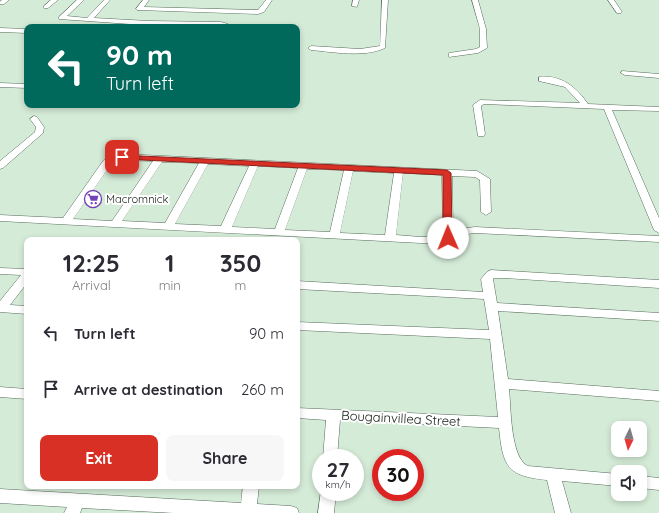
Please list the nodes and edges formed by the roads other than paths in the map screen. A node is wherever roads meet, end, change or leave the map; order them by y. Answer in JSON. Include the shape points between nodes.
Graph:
{"nodes":[{"id":1,"x":54,"y":0,"type":"edge"},
{"id":2,"x":81,"y":0,"type":"edge"},
{"id":3,"x":107,"y":0,"type":"edge"},
{"id":4,"x":146,"y":0,"type":"edge"},
{"id":5,"x":269,"y":0,"type":"edge"},
{"id":6,"x":385,"y":0,"type":"edge"},
{"id":7,"x":475,"y":0,"type":"edge"},
{"id":8,"x":611,"y":0,"type":"edge"},
{"id":9,"x":46,"y":7,"type":"dead end"},
{"id":10,"x":619,"y":12,"type":"dead end"},
{"id":11,"x":88,"y":20,"type":"junction"},
{"id":12,"x":135,"y":24,"type":"edge"},
{"id":13,"x":0,"y":30,"type":"edge"},
{"id":14,"x":24,"y":31,"type":"edge"},
{"id":15,"x":310,"y":48,"type":"dead end"},
{"id":16,"x":452,"y":55,"type":"dead end"},
{"id":17,"x":625,"y":73,"type":"dead end"},
{"id":18,"x":659,"y":76,"type":"edge"},
{"id":19,"x":542,"y":79,"type":"dead end"},
{"id":20,"x":0,"y":85,"type":"edge"},
{"id":21,"x":24,"y":86,"type":"edge"},
{"id":22,"x":586,"y":106,"type":"junction"},
{"id":23,"x":607,"y":107,"type":"junction"},
{"id":24,"x":659,"y":109,"type":"edge"},
{"id":25,"x":34,"y":119,"type":"dead end"},
{"id":26,"x":480,"y":134,"type":"dead end"},
{"id":27,"x":160,"y":158,"type":"junction"},
{"id":28,"x":205,"y":160,"type":"junction"},
{"id":29,"x":255,"y":163,"type":"junction"},
{"id":30,"x":0,"y":166,"type":"edge"},
{"id":31,"x":304,"y":166,"type":"junction"},
{"id":32,"x":349,"y":167,"type":"junction"},
{"id":33,"x":399,"y":170,"type":"junction"},
{"id":34,"x":447,"y":173,"type":"junction"},
{"id":35,"x":486,"y":212,"type":"dead end"},
{"id":36,"x":0,"y":218,"type":"edge"},
{"id":37,"x":66,"y":221,"type":"junction"},
{"id":38,"x":115,"y":224,"type":"junction"},
{"id":39,"x":168,"y":227,"type":"junction"},
{"id":40,"x":225,"y":230,"type":"junction"},
{"id":41,"x":659,"y":230,"type":"edge"},
{"id":42,"x":278,"y":232,"type":"junction"},
{"id":43,"x":334,"y":236,"type":"junction"},
{"id":44,"x":390,"y":238,"type":"junction"},
{"id":45,"x":448,"y":238,"type":"junction"},
{"id":46,"x":659,"y":239,"type":"edge"},
{"id":47,"x":0,"y":271,"type":"edge"},
{"id":48,"x":24,"y":273,"type":"edge"},
{"id":49,"x":24,"y":277,"type":"edge"},
{"id":50,"x":659,"y":284,"type":"edge"},
{"id":51,"x":300,"y":285,"type":"edge"},
{"id":52,"x":491,"y":301,"type":"junction"},
{"id":53,"x":0,"y":308,"type":"edge"},
{"id":54,"x":24,"y":310,"type":"edge"},
{"id":55,"x":659,"y":317,"type":"edge"},
{"id":56,"x":300,"y":326,"type":"edge"},
{"id":57,"x":496,"y":335,"type":"junction"},
{"id":58,"x":502,"y":383,"type":"junction"},
{"id":59,"x":0,"y":392,"type":"edge"},
{"id":60,"x":24,"y":394,"type":"edge"},
{"id":61,"x":659,"y":396,"type":"edge"},
{"id":62,"x":300,"y":413,"type":"edge"},
{"id":63,"x":334,"y":415,"type":"junction"},
{"id":64,"x":506,"y":423,"type":"junction"},
{"id":65,"x":331,"y":449,"type":"edge"},
{"id":66,"x":554,"y":475,"type":"junction"},
{"id":67,"x":611,"y":479,"type":"edge"},
{"id":68,"x":647,"y":483,"type":"edge"},
{"id":69,"x":659,"y":484,"type":"edge"},
{"id":70,"x":251,"y":489,"type":"edge"},
{"id":71,"x":0,"y":496,"type":"edge"},
{"id":72,"x":327,"y":501,"type":"edge"},
{"id":73,"x":75,"y":506,"type":"edge"},
{"id":74,"x":248,"y":511,"type":"junction"},
{"id":75,"x":291,"y":513,"type":"edge"},
{"id":76,"x":326,"y":513,"type":"edge"},
{"id":77,"x":563,"y":513,"type":"edge"}],
"edges":[{"from":1,"to":9,"type":"street"},
{"from":2,"to":11,"type":"street","via":[[61,18]]},
{"from":3,"to":11,"type":"street"},
{"from":4,"to":5,"type":"street","via":[[139,9],[258,12],[262,11]]},
{"from":6,"to":15,"type":"street","via":[[384,40],[380,49]]},
{"from":7,"to":16,"type":"street","via":[[484,48]]},
{"from":8,"to":10,"type":"street"},
{"from":11,"to":12,"type":"street"},
{"from":13,"to":14,"type":"street"},
{"from":17,"to":18,"type":"street"},
{"from":19,"to":22,"type":"street","via":[[571,87]]},
{"from":20,"to":21,"type":"street"},
{"from":22,"to":23,"type":"street"},
{"from":22,"to":26,"type":"street","via":[[483,102],[478,105]]},
{"from":23,"to":24,"type":"street"},
{"from":23,"to":41,"type":"street"},
{"from":25,"to":30,"type":"street","via":[[40,127],[39,132]]},
{"from":27,"to":28,"type":"street"},
{"from":27,"to":37,"type":"street","via":[[122,157],[109,160]]},
{"from":27,"to":38,"type":"street"},
{"from":28,"to":29,"type":"street"},
{"from":28,"to":39,"type":"street"},
{"from":29,"to":31,"type":"street"},
{"from":29,"to":40,"type":"street"},
{"from":31,"to":32,"type":"street"},
{"from":31,"to":42,"type":"street"},
{"from":32,"to":33,"type":"street"},
{"from":32,"to":43,"type":"street"},
{"from":33,"to":34,"type":"street"},
{"from":33,"to":44,"type":"street"},
{"from":34,"to":35,"type":"street","via":[[477,174],[485,178]]},
{"from":34,"to":45,"type":"street"},
{"from":36,"to":37,"type":"street"},
{"from":37,"to":38,"type":"street"},
{"from":38,"to":39,"type":"street"},
{"from":39,"to":40,"type":"street"},
{"from":40,"to":42,"type":"street"},
{"from":42,"to":43,"type":"street"},
{"from":43,"to":44,"type":"street"},
{"from":44,"to":45,"type":"street","via":[[435,241]]},
{"from":45,"to":46,"type":"street","via":[[458,232],[475,230]]},
{"from":47,"to":48,"type":"street"},
{"from":49,"to":53,"type":"street"},
{"from":50,"to":52,"type":"street","via":[[495,274],[488,276],[487,279]]},
{"from":51,"to":52,"type":"street"},
{"from":52,"to":55,"type":"street"},
{"from":52,"to":57,"type":"street"},
{"from":53,"to":54,"type":"street"},
{"from":56,"to":57,"type":"street"},
{"from":57,"to":58,"type":"street"},
{"from":58,"to":61,"type":"street"},
{"from":58,"to":64,"type":"street"},
{"from":59,"to":60,"type":"street"},
{"from":62,"to":63,"type":"street","name":"Bougainvillea Street"},
{"from":63,"to":64,"type":"street","name":"Bougainvillea Street"},
{"from":63,"to":65,"type":"street"},
{"from":64,"to":66,"type":"street","via":[[513,460],[518,468]]},
{"from":66,"to":67,"type":"street"},
{"from":66,"to":77,"type":"street"},
{"from":68,"to":69,"type":"street"},
{"from":70,"to":74,"type":"street"},
{"from":71,"to":73,"type":"street"},
{"from":72,"to":76,"type":"street"},
{"from":73,"to":74,"type":"street"},
{"from":74,"to":75,"type":"street"}]}
